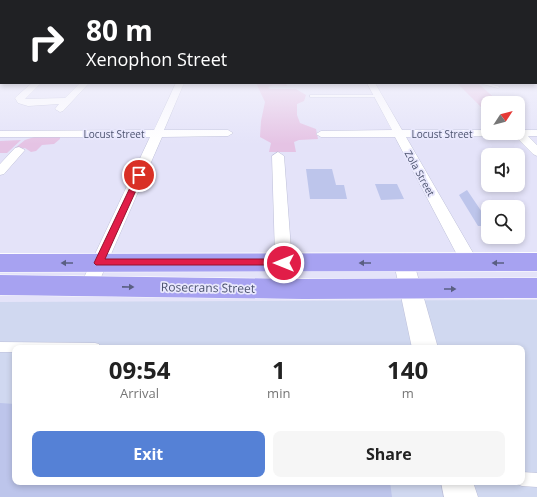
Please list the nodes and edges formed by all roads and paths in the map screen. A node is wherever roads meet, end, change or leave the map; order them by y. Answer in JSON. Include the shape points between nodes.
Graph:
{"nodes":[{"id":1,"x":21,"y":97,"type":"edge"},
{"id":2,"x":71,"y":97,"type":"edge"},
{"id":3,"x":174,"y":97,"type":"edge"},
{"id":4,"x":379,"y":97,"type":"edge"},
{"id":5,"x":67,"y":101,"type":"junction"},
{"id":6,"x":59,"y":110,"type":"dead end"},
{"id":7,"x":481,"y":133,"type":"edge"},
{"id":8,"x":525,"y":133,"type":"edge"},
{"id":9,"x":537,"y":133,"type":"edge"},
{"id":10,"x":0,"y":134,"type":"edge"},
{"id":11,"x":158,"y":134,"type":"junction"},
{"id":12,"x":228,"y":134,"type":"dead end"},
{"id":13,"x":321,"y":134,"type":"dead end"},
{"id":14,"x":399,"y":134,"type":"junction"},
{"id":15,"x":525,"y":140,"type":"edge"},
{"id":16,"x":20,"y":150,"type":"dead end"},
{"id":17,"x":537,"y":152,"type":"edge"},
{"id":18,"x":278,"y":156,"type":"dead end"},
{"id":19,"x":0,"y":171,"type":"edge"},
{"id":20,"x":537,"y":262,"type":"edge"},
{"id":21,"x":0,"y":263,"type":"edge"},
{"id":22,"x":99,"y":263,"type":"junction"},
{"id":23,"x":284,"y":263,"type":"junction"},
{"id":24,"x":404,"y":263,"type":"junction"},
{"id":25,"x":470,"y":263,"type":"junction"},
{"id":26,"x":0,"y":285,"type":"edge"},
{"id":27,"x":89,"y":286,"type":"junction"},
{"id":28,"x":537,"y":288,"type":"edge"},
{"id":29,"x":285,"y":289,"type":"junction"},
{"id":30,"x":411,"y":289,"type":"junction"},
{"id":31,"x":424,"y":345,"type":"edge"},
{"id":32,"x":0,"y":346,"type":"edge"},
{"id":33,"x":12,"y":346,"type":"edge"},
{"id":34,"x":525,"y":479,"type":"edge"},
{"id":35,"x":537,"y":480,"type":"edge"},
{"id":36,"x":458,"y":485,"type":"edge"},
{"id":37,"x":461,"y":497,"type":"edge"}],
"edges":[{"from":1,"to":5,"type":"street","via":[[21,101],[28,103]]},
{"from":2,"to":5,"type":"street"},
{"from":3,"to":11,"type":"street"},
{"from":4,"to":14,"type":"street","name":"Zola Street"},
{"from":5,"to":6,"type":"street"},
{"from":7,"to":14,"type":"street","name":"Locust Street"},
{"from":8,"to":9,"type":"street"},
{"from":10,"to":11,"type":"street","name":"Locust Street"},
{"from":11,"to":12,"type":"street","name":"Locust Street"},
{"from":11,"to":22,"type":"street"},
{"from":13,"to":14,"type":"street","name":"Locust Street"},
{"from":14,"to":25,"type":"street","name":"Zola Street"},
{"from":15,"to":17,"type":"street"},
{"from":16,"to":19,"type":"street"},
{"from":18,"to":23,"type":"street"},
{"from":20,"to":25,"type":"main road","name":"Rosecrans Street","one_way":true},
{"from":22,"to":21,"type":"main road","name":"Rosecrans Street","one_way":true},
{"from":22,"to":23,"type":"main road","name":"Rosecrans Street"},
{"from":22,"to":27,"type":"street"},
{"from":24,"to":23,"type":"main road","name":"Rosecrans Street","one_way":true},
{"from":23,"to":29,"type":"street"},
{"from":24,"to":25,"type":"main road","name":"Rosecrans Street"},
{"from":24,"to":30,"type":"street"},
{"from":26,"to":27,"type":"main road","name":"Rosecrans Street"},
{"from":27,"to":29,"type":"main road","name":"Rosecrans Street","one_way":true},
{"from":30,"to":28,"type":"main road","name":"Rosecrans Street","one_way":true},
{"from":29,"to":30,"type":"main road","name":"Rosecrans Street"},
{"from":30,"to":31,"type":"street"},
{"from":32,"to":33,"type":"lane"},
{"from":34,"to":35,"type":"lane"},
{"from":36,"to":37,"type":"street"}]}
